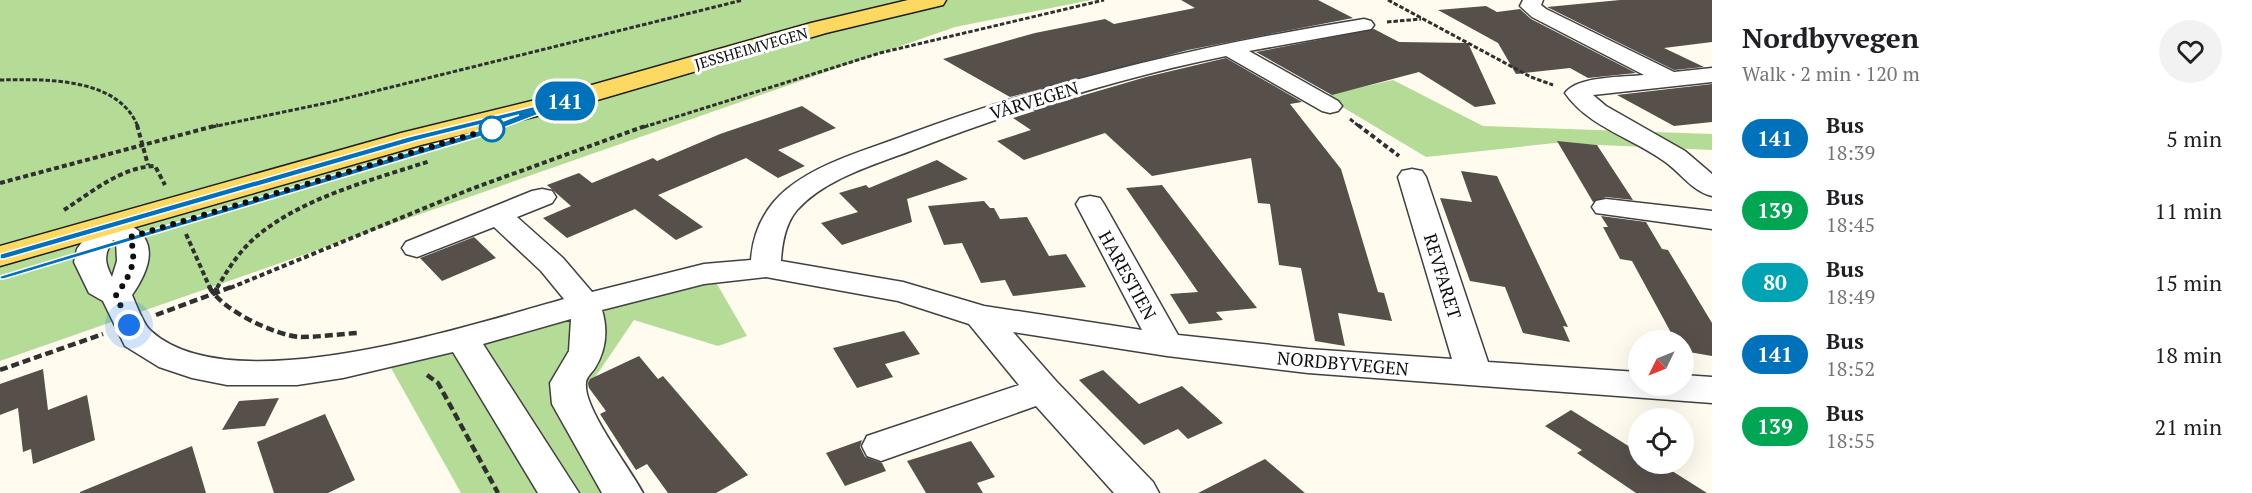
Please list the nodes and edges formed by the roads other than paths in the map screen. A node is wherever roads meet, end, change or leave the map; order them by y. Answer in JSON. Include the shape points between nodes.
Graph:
{"nodes":[{"id":1,"x":935,"y":0,"type":"edge"},
{"id":2,"x":1533,"y":0,"type":"edge"},
{"id":3,"x":1364,"y":25,"type":"road end"},
{"id":4,"x":1228,"y":49,"type":"junction"},
{"id":5,"x":1712,"y":75,"type":"edge"},
{"id":6,"x":1668,"y":78,"type":"junction"},
{"id":7,"x":1330,"y":106,"type":"road end"},
{"id":8,"x":1412,"y":177,"type":"road end"},
{"id":9,"x":1712,"y":188,"type":"edge"},
{"id":10,"x":542,"y":197,"type":"dead end"},
{"id":11,"x":1090,"y":204,"type":"dead end"},
{"id":12,"x":1606,"y":207,"type":"dead end"},
{"id":13,"x":497,"y":215,"type":"junction"},
{"id":14,"x":1712,"y":220,"type":"edge"},
{"id":15,"x":110,"y":237,"type":"junction"},
{"id":16,"x":417,"y":248,"type":"dead end"},
{"id":17,"x":0,"y":256,"type":"edge"},
{"id":18,"x":766,"y":268,"type":"junction"},
{"id":19,"x":0,"y":276,"type":"edge"},
{"id":20,"x":116,"y":295,"type":"junction"},
{"id":21,"x":582,"y":303,"type":"junction"},
{"id":22,"x":981,"y":316,"type":"junction"},
{"id":23,"x":462,"y":339,"type":"junction"},
{"id":24,"x":1167,"y":345,"type":"junction"},
{"id":25,"x":1474,"y":374,"type":"junction"},
{"id":26,"x":1043,"y":390,"type":"junction"},
{"id":27,"x":1711,"y":392,"type":"edge"},
{"id":28,"x":881,"y":446,"type":"dead end"},
{"id":29,"x":559,"y":493,"type":"edge"},
{"id":30,"x":623,"y":493,"type":"edge"},
{"id":31,"x":1139,"y":493,"type":"edge"}],
"edges":[{"from":1,"to":15,"type":"main road","name":"JESSHEIMVEGEN","via":[[819,28],[568,100],[476,135]]},
{"from":2,"to":6,"type":"street","via":[[1530,6],[1539,13]]},
{"from":3,"to":4,"type":"street","name":"VÅRVEGEN"},
{"from":4,"to":7,"type":"street"},
{"from":4,"to":18,"type":"street","name":"VÅRVEGEN","via":[[1143,67],[1029,100],[855,163],[816,183],[787,204],[770,232]]},
{"from":5,"to":6,"type":"street"},
{"from":6,"to":9,"type":"street","via":[[1591,87],[1577,93],[1597,111],[1676,157]]},
{"from":8,"to":25,"type":"street","name":"REVFARET"},
{"from":10,"to":13,"type":"street"},
{"from":11,"to":24,"type":"street","name":"HARESTIEN"},
{"from":12,"to":14,"type":"street"},
{"from":13,"to":16,"type":"street"},
{"from":13,"to":21,"type":"street","via":[[572,285]]},
{"from":15,"to":17,"type":"main road","name":"JESSHEIMVEGEN"},
{"from":15,"to":19,"type":"main road","name":"JESSHEIMVEGEN"},
{"from":15,"to":20,"type":"street","name":"NORDBYVEGEN","via":[[89,262],[100,286]]},
{"from":15,"to":20,"type":"street","via":[[133,246],[131,275]]},
{"from":18,"to":21,"type":"street","name":"NORDBYVEGEN","via":[[704,274]]},
{"from":18,"to":22,"type":"street","name":"NORDBYVEGEN","via":[[903,292]]},
{"from":20,"to":23,"type":"street","name":"NORDBYVEGEN","via":[[137,338],[152,350],[192,366],[227,373],[297,373]]},
{"from":21,"to":23,"type":"street","name":"NORDBYVEGEN"},
{"from":21,"to":30,"type":"street","via":[[589,321],[585,354],[570,373],[565,388],[570,404]]},
{"from":22,"to":24,"type":"street","name":"NORDBYVEGEN"},
{"from":22,"to":26,"type":"street"},
{"from":23,"to":29,"type":"street"},
{"from":24,"to":25,"type":"street","name":"NORDBYVEGEN"},
{"from":25,"to":27,"type":"street","name":"NORDBYVEGEN"},
{"from":26,"to":28,"type":"street"},
{"from":26,"to":31,"type":"street"}]}
